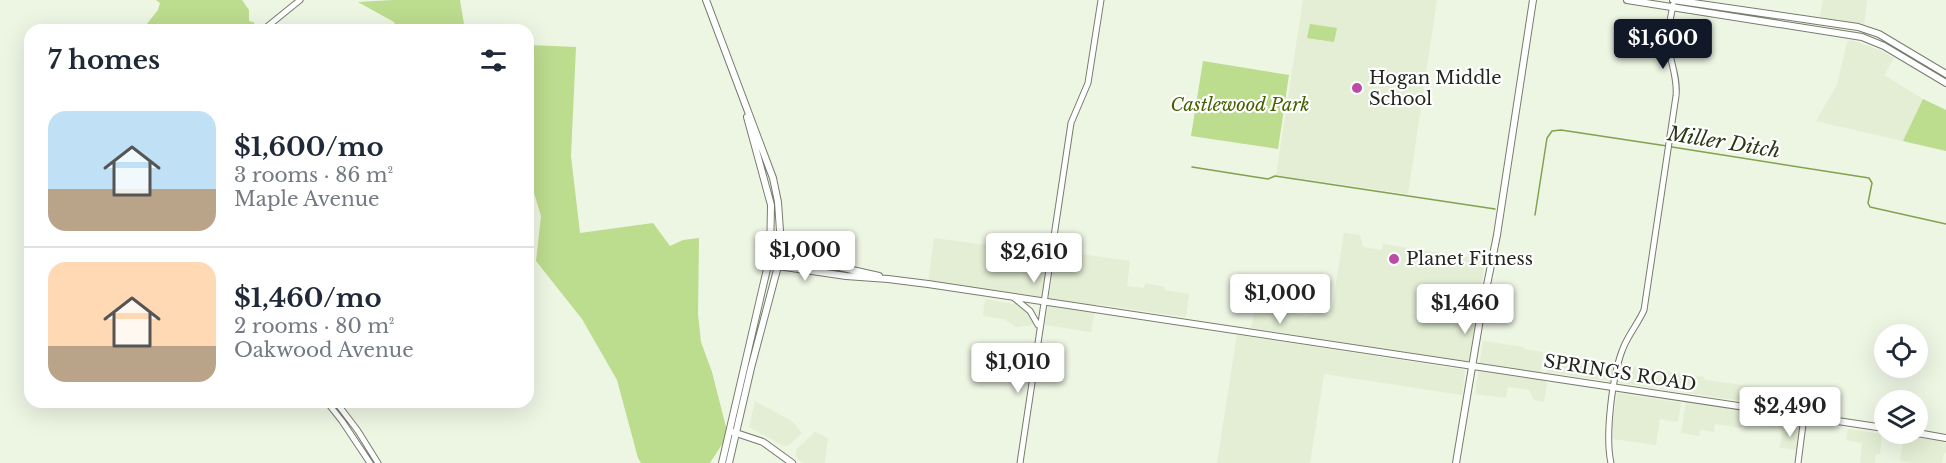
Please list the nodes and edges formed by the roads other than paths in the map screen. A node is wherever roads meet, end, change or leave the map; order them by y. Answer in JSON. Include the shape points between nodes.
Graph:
{"nodes":[{"id":1,"x":300,"y":0,"type":"edge"},
{"id":2,"x":706,"y":0,"type":"edge"},
{"id":3,"x":1101,"y":0,"type":"edge"},
{"id":4,"x":1533,"y":0,"type":"edge"},
{"id":5,"x":1627,"y":0,"type":"edge"},
{"id":6,"x":1673,"y":2,"type":"edge"},
{"id":7,"x":270,"y":24,"type":"edge"},
{"id":8,"x":1946,"y":74,"type":"edge"},
{"id":9,"x":1946,"y":83,"type":"edge"},
{"id":10,"x":743,"y":99,"type":"junction"},
{"id":11,"x":779,"y":258,"type":"junction"},
{"id":12,"x":770,"y":260,"type":"junction"},
{"id":13,"x":778,"y":266,"type":"junction"},
{"id":14,"x":888,"y":279,"type":"junction"},
{"id":15,"x":1011,"y":297,"type":"junction"},
{"id":16,"x":1043,"y":301,"type":"junction"},
{"id":17,"x":1039,"y":327,"type":"junction"},
{"id":18,"x":1472,"y":366,"type":"junction"},
{"id":19,"x":1614,"y":388,"type":"junction"},
{"id":20,"x":332,"y":408,"type":"edge"},
{"id":21,"x":341,"y":408,"type":"edge"},
{"id":22,"x":1804,"y":417,"type":"junction"},
{"id":23,"x":1874,"y":427,"type":"edge"},
{"id":24,"x":733,"y":432,"type":"junction"},
{"id":25,"x":1928,"y":435,"type":"edge"},
{"id":26,"x":1946,"y":438,"type":"edge"},
{"id":27,"x":370,"y":463,"type":"edge"},
{"id":28,"x":378,"y":463,"type":"edge"},
{"id":29,"x":722,"y":463,"type":"edge"},
{"id":30,"x":729,"y":463,"type":"edge"},
{"id":31,"x":792,"y":463,"type":"edge"},
{"id":32,"x":1020,"y":463,"type":"edge"},
{"id":33,"x":1456,"y":463,"type":"edge"},
{"id":34,"x":1611,"y":463,"type":"edge"},
{"id":35,"x":1798,"y":463,"type":"edge"}],
"edges":[{"from":1,"to":7,"type":"street"},
{"from":2,"to":10,"type":"main road"},
{"from":3,"to":16,"type":"street","via":[[1088,83],[1071,123]]},
{"from":4,"to":18,"type":"main road","via":[[1497,235]]},
{"from":5,"to":6,"type":"main road"},
{"from":6,"to":8,"type":"main road","via":[[1858,27],[1880,34]]},
{"from":6,"to":9,"type":"main road","via":[[1862,37]]},
{"from":6,"to":19,"type":"street","via":[[1668,37],[1677,85],[1669,147],[1644,310],[1621,352]]},
{"from":10,"to":11,"type":"main road","via":[[773,178],[778,201]]},
{"from":10,"to":12,"type":"main road","via":[[771,205]]},
{"from":11,"to":12,"type":"main road","name":"SPRINGS ROAD"},
{"from":11,"to":13,"type":"main road"},
{"from":11,"to":14,"type":"main road","name":"SPRINGS ROAD"},
{"from":12,"to":13,"type":"main road","name":"SPRINGS ROAD"},
{"from":12,"to":24,"type":"main road"},
{"from":13,"to":14,"type":"main road","name":"SPRINGS ROAD"},
{"from":13,"to":24,"type":"main road"},
{"from":14,"to":15,"type":"main road","name":"SPRINGS ROAD"},
{"from":15,"to":16,"type":"main road","name":"SPRINGS ROAD"},
{"from":15,"to":17,"type":"street","via":[[1030,311]]},
{"from":16,"to":17,"type":"street"},
{"from":16,"to":18,"type":"main road","name":"SPRINGS ROAD"},
{"from":17,"to":32,"type":"street"},
{"from":18,"to":19,"type":"main road","name":"SPRINGS ROAD"},
{"from":18,"to":33,"type":"main road"},
{"from":19,"to":22,"type":"main road","name":"SPRINGS ROAD"},
{"from":19,"to":34,"type":"street","via":[[1608,433]]},
{"from":20,"to":27,"type":"street"},
{"from":21,"to":28,"type":"street"},
{"from":22,"to":23,"type":"main road","name":"SPRINGS ROAD"},
{"from":22,"to":35,"type":"street"},
{"from":24,"to":29,"type":"main road"},
{"from":24,"to":30,"type":"main road"},
{"from":24,"to":31,"type":"main road","via":[[763,442]]},
{"from":25,"to":26,"type":"main road"}]}
